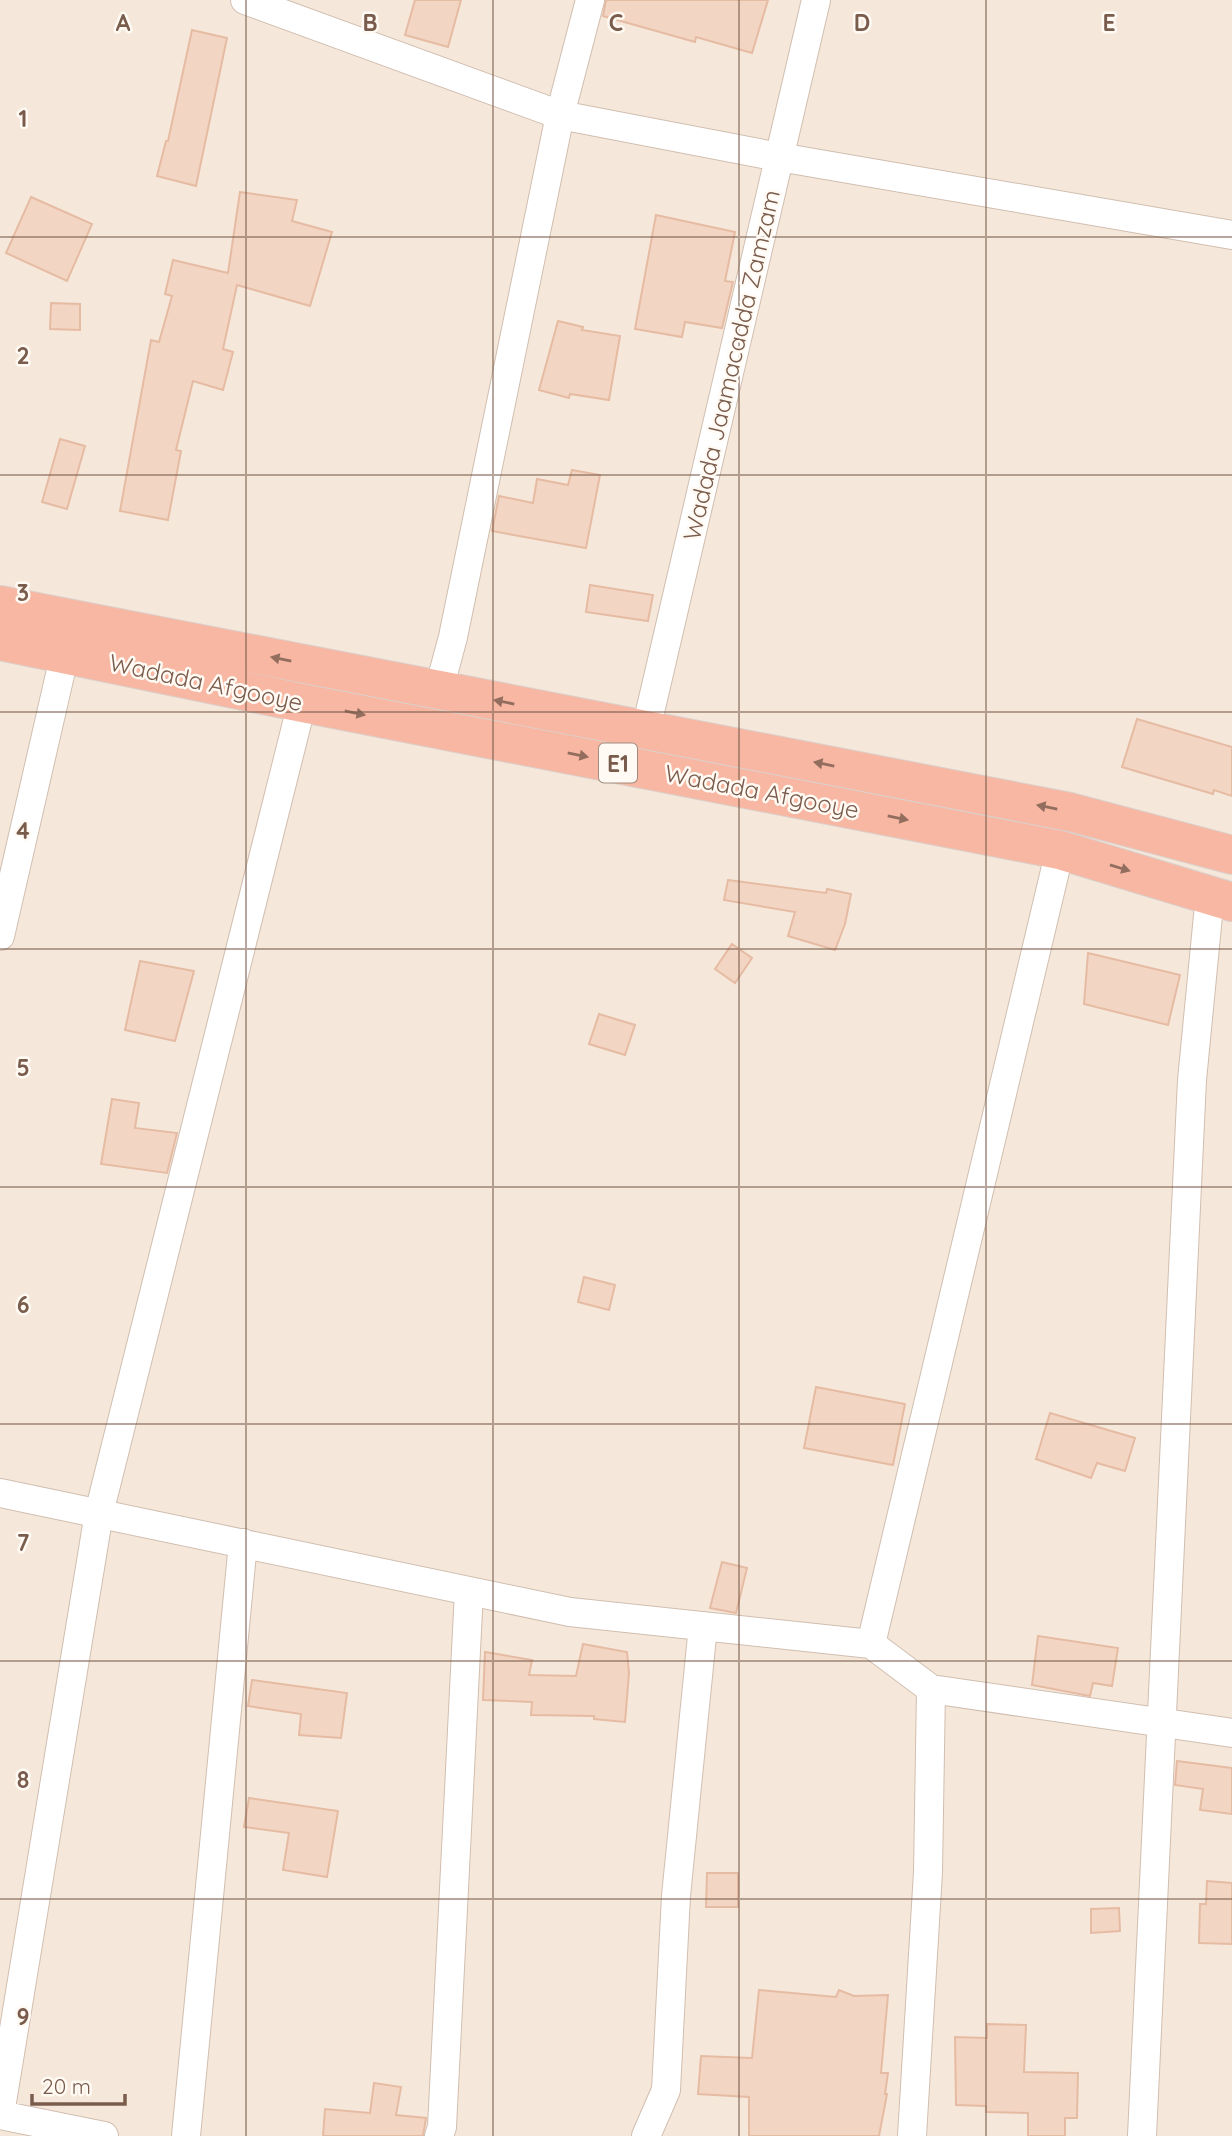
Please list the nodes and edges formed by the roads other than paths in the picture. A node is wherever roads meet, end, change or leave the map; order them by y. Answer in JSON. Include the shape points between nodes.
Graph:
{"nodes":[{"id":1,"x":245,"y":0,"type":"edge"},
{"id":2,"x":590,"y":0,"type":"edge"},
{"id":3,"x":816,"y":0,"type":"edge"},
{"id":4,"x":560,"y":115,"type":"junction"},
{"id":5,"x":779,"y":158,"type":"junction"},
{"id":6,"x":1232,"y":235,"type":"edge"},
{"id":7,"x":0,"y":605,"type":"edge"},
{"id":8,"x":0,"y":641,"type":"edge"},
{"id":9,"x":65,"y":653,"type":"junction"},
{"id":10,"x":439,"y":689,"type":"junction"},
{"id":11,"x":302,"y":703,"type":"junction"},
{"id":12,"x":646,"y":729,"type":"junction"},
{"id":13,"x":1060,"y":849,"type":"junction"},
{"id":14,"x":1232,"y":855,"type":"edge"},
{"id":15,"x":1221,"y":899,"type":"edge"},
{"id":16,"x":0,"y":936,"type":"edge"},
{"id":17,"x":0,"y":1493,"type":"edge"},
{"id":18,"x":99,"y":1513,"type":"junction"},
{"id":19,"x":243,"y":1543,"type":"junction"},
{"id":20,"x":469,"y":1591,"type":"junction"},
{"id":21,"x":702,"y":1626,"type":"junction"},
{"id":22,"x":871,"y":1644,"type":"junction"},
{"id":23,"x":931,"y":1689,"type":"junction"},
{"id":24,"x":1163,"y":1725,"type":"junction"},
{"id":25,"x":1232,"y":1733,"type":"edge"},
{"id":26,"x":0,"y":2115,"type":"edge"},
{"id":27,"x":104,"y":2136,"type":"edge"},
{"id":28,"x":186,"y":2136,"type":"edge"},
{"id":29,"x":439,"y":2136,"type":"edge"},
{"id":30,"x":646,"y":2136,"type":"edge"},
{"id":31,"x":912,"y":2136,"type":"edge"},
{"id":32,"x":1142,"y":2136,"type":"edge"}],
"edges":[{"from":1,"to":4,"type":"street"},
{"from":2,"to":4,"type":"street"},
{"from":3,"to":5,"type":"street","name":"Wadada Jaamacadda Zamzam"},
{"from":4,"to":5,"type":"street"},
{"from":4,"to":10,"type":"street"},
{"from":5,"to":6,"type":"street"},
{"from":5,"to":12,"type":"street","name":"Wadada Jaamacadda Zamzam"},
{"from":10,"to":7,"type":"highway","name":"Wadada Afgooye","number":"E1","one_way":true},
{"from":8,"to":9,"type":"highway","name":"Wadada Afgooye","number":"E1"},
{"from":9,"to":11,"type":"highway","name":"Wadada Afgooye","number":"E1"},
{"from":9,"to":16,"type":"street"},
{"from":12,"to":10,"type":"highway","name":"Wadada Afgooye","number":"E1","one_way":true},
{"from":11,"to":13,"type":"highway","name":"Wadada Afgooye","number":"E1","one_way":true},
{"from":11,"to":18,"type":"street"},
{"from":14,"to":12,"type":"highway","name":"Wadada Afgooye","number":"E1","one_way":true,"via":[[1070,812]]},
{"from":13,"to":15,"type":"highway","name":"Wadada Afgooye","number":"E1","one_way":true},
{"from":13,"to":22,"type":"street"},
{"from":15,"to":24,"type":"street","via":[[1192,1080]]},
{"from":17,"to":18,"type":"street"},
{"from":18,"to":19,"type":"street"},
{"from":18,"to":26,"type":"street"},
{"from":19,"to":20,"type":"street"},
{"from":19,"to":28,"type":"street"},
{"from":20,"to":21,"type":"street","via":[[570,1612]]},
{"from":20,"to":29,"type":"street"},
{"from":21,"to":22,"type":"street"},
{"from":21,"to":30,"type":"street","via":[[676,1896],[666,2090]]},
{"from":22,"to":23,"type":"street"},
{"from":23,"to":24,"type":"street"},
{"from":23,"to":31,"type":"street","via":[[928,1872]]},
{"from":24,"to":25,"type":"street"},
{"from":24,"to":32,"type":"street"},
{"from":26,"to":27,"type":"street"}]}
